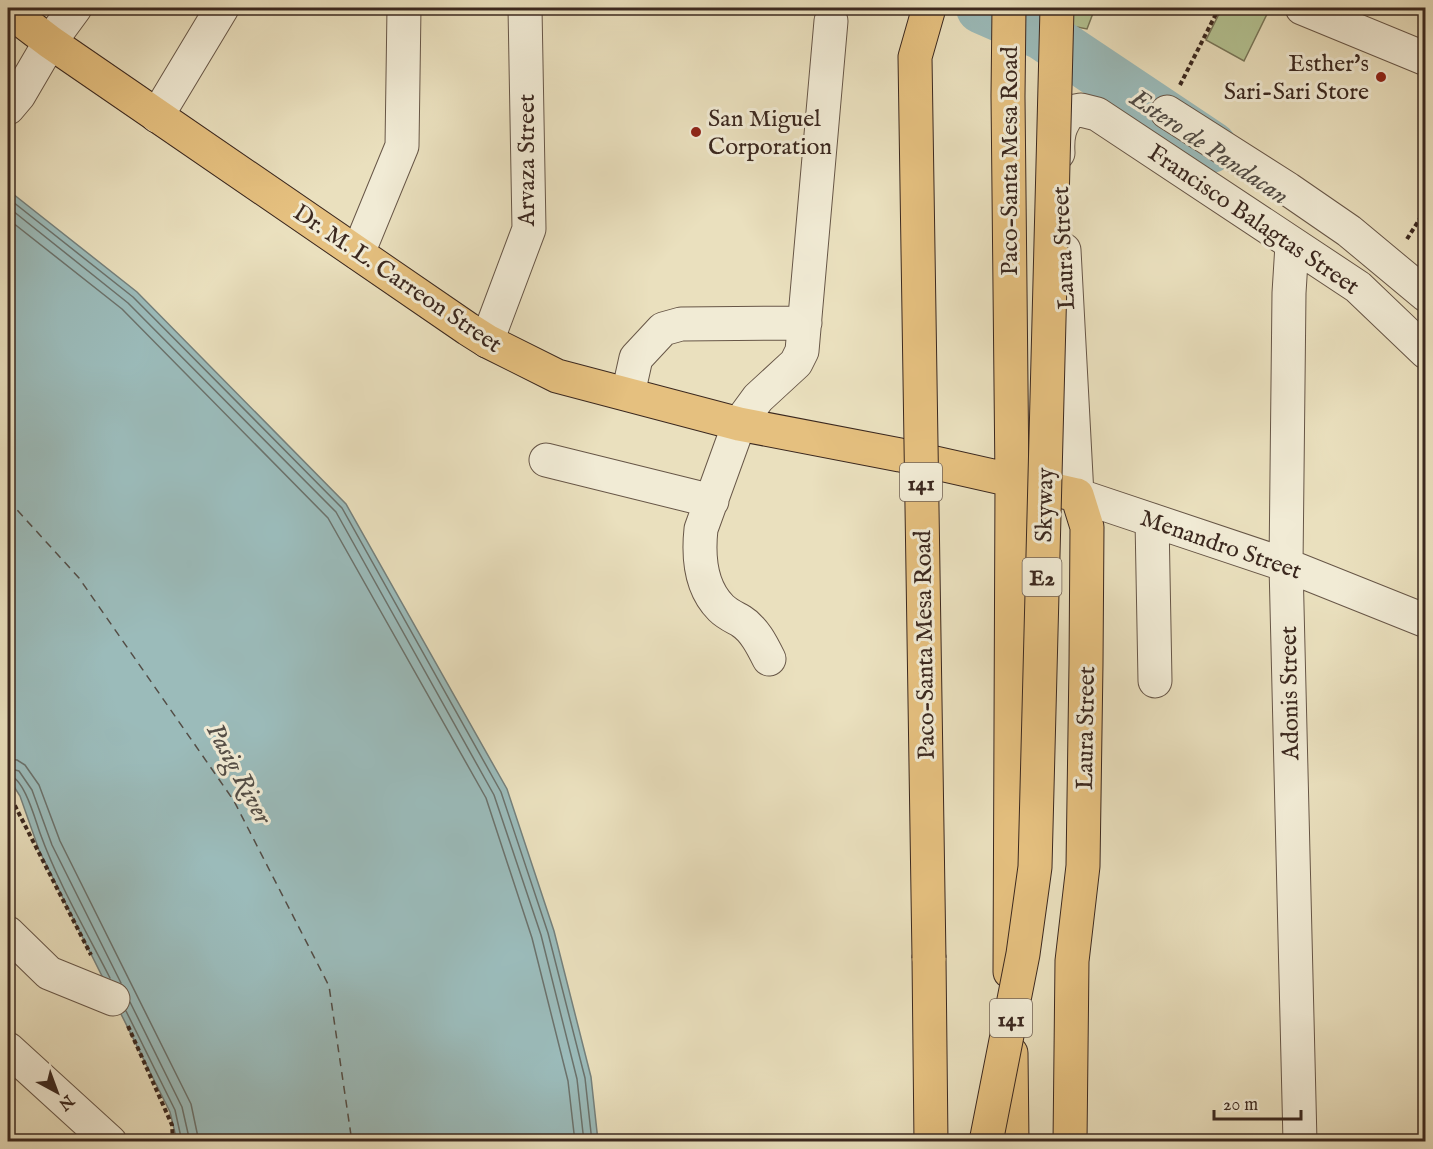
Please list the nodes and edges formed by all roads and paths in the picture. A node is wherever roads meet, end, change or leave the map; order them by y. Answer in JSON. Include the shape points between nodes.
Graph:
{"nodes":[{"id":1,"x":75,"y":8,"type":"edge"},
{"id":2,"x":222,"y":8,"type":"edge"},
{"id":3,"x":404,"y":8,"type":"edge"},
{"id":4,"x":525,"y":8,"type":"edge"},
{"id":5,"x":929,"y":8,"type":"edge"},
{"id":6,"x":1009,"y":8,"type":"edge"},
{"id":7,"x":1057,"y":8,"type":"edge"},
{"id":8,"x":1069,"y":8,"type":"edge"},
{"id":9,"x":1219,"y":8,"type":"edge"},
{"id":10,"x":1302,"y":8,"type":"edge"},
{"id":11,"x":8,"y":10,"type":"edge"},
{"id":12,"x":831,"y":21,"type":"dead end"},
{"id":13,"x":50,"y":42,"type":"junction"},
{"id":14,"x":1425,"y":59,"type":"edge"},
{"id":15,"x":8,"y":108,"type":"edge"},
{"id":16,"x":1070,"y":112,"type":"joint"},
{"id":17,"x":1167,"y":112,"type":"joint"},
{"id":18,"x":157,"y":116,"type":"junction"},
{"id":19,"x":1293,"y":245,"type":"junction"},
{"id":20,"x":358,"y":253,"type":"junction"},
{"id":21,"x":1425,"y":295,"type":"edge"},
{"id":22,"x":805,"y":323,"type":"junction"},
{"id":23,"x":487,"y":341,"type":"junction"},
{"id":24,"x":1425,"y":352,"type":"edge"},
{"id":25,"x":628,"y":394,"type":"junction"},
{"id":26,"x":739,"y":424,"type":"junction"},
{"id":27,"x":546,"y":460,"type":"dead end"},
{"id":28,"x":1012,"y":481,"type":"junction"},
{"id":29,"x":1077,"y":495,"type":"junction"},
{"id":30,"x":712,"y":501,"type":"junction"},
{"id":31,"x":1152,"y":520,"type":"junction"},
{"id":32,"x":1286,"y":565,"type":"junction"},
{"id":33,"x":1425,"y":621,"type":"edge"},
{"id":34,"x":769,"y":659,"type":"dead end"},
{"id":35,"x":1155,"y":681,"type":"dead end"},
{"id":36,"x":8,"y":933,"type":"edge"},
{"id":37,"x":113,"y":999,"type":"dead end"},
{"id":38,"x":8,"y":1049,"type":"edge"},
{"id":39,"x":110,"y":1142,"type":"edge"},
{"id":40,"x":931,"y":1142,"type":"edge"},
{"id":41,"x":986,"y":1142,"type":"edge"},
{"id":42,"x":1004,"y":1142,"type":"edge"},
{"id":43,"x":1012,"y":1142,"type":"edge"},
{"id":44,"x":1070,"y":1142,"type":"edge"},
{"id":45,"x":1300,"y":1142,"type":"edge"}],
"edges":[{"from":1,"to":13,"type":"street"},
{"from":2,"to":18,"type":"street"},
{"from":3,"to":20,"type":"street","via":[[402,146]]},
{"from":4,"to":23,"type":"street","name":"Arvaza Street","via":[[529,229]]},
{"from":5,"to":40,"type":"main road","name":"Paco-Santa Mesa Road","number":"141","bridge":true,"via":[[915,57]]},
{"from":6,"to":28,"type":"main road","name":"Paco-Santa Mesa Road","number":"141"},
{"from":7,"to":41,"type":"main road","name":"Skyway","number":"E2","bridge":true,"via":[[1035,867],[1023,954]]},
{"from":8,"to":42,"type":"main road","name":"Skyway","number":"E2","via":[[1050,869]]},
{"from":9,"to":17,"type":"path"},
{"from":10,"to":14,"type":"street"},
{"from":11,"to":13,"type":"main road","name":"Dr. M. L. Carreon Street"},
{"from":12,"to":22,"type":"street"},
{"from":13,"to":15,"type":"street"},
{"from":13,"to":18,"type":"main road","name":"Dr. M. L. Carreon Street"},
{"from":16,"to":19,"type":"street","name":"Francisco Balagtas Street","via":[[1097,114]]},
{"from":16,"to":29,"type":"street","name":"Laura Street","via":[[1057,136]]},
{"from":17,"to":21,"type":"street","via":[[1349,231]]},
{"from":18,"to":20,"type":"main road","name":"Dr. M. L. Carreon Street"},
{"from":19,"to":24,"type":"street","name":"Francisco Balagtas Street","via":[[1358,287]]},
{"from":19,"to":32,"type":"street","name":"Adonis Street"},
{"from":20,"to":23,"type":"main road","name":"Dr. M. L. Carreon Street"},
{"from":22,"to":25,"type":"street","via":[[681,324],[663,329],[636,358]]},
{"from":22,"to":26,"type":"street","via":[[802,351],[796,363],[758,398]]},
{"from":23,"to":25,"type":"main road","name":"Dr. M. L. Carreon Street","via":[[557,376]]},
{"from":25,"to":26,"type":"main road","name":"Dr. M. L. Carreon Street"},
{"from":26,"to":28,"type":"main road","name":"Dr. M. L. Carreon Street"},
{"from":26,"to":30,"type":"street"},
{"from":27,"to":30,"type":"street"},
{"from":28,"to":29,"type":"main road","name":"Menandro Street"},
{"from":28,"to":43,"type":"main road","name":"Paco-Santa Mesa Road","number":"141","bridge":true},
{"from":29,"to":31,"type":"street","name":"Menandro Street"},
{"from":29,"to":44,"type":"main road","name":"Laura Street","via":[[1068,528],[1076,591],[1074,829],[1063,865],[1072,962]]},
{"from":30,"to":34,"type":"street","via":[[701,529],[701,573],[713,598],[749,628]]},
{"from":31,"to":32,"type":"street","name":"Menandro Street"},
{"from":31,"to":35,"type":"street"},
{"from":32,"to":33,"type":"street","name":"Menandro Street"},
{"from":32,"to":45,"type":"street","name":"Adonis Street"},
{"from":36,"to":37,"type":"street","via":[[49,973]]},
{"from":38,"to":39,"type":"street"}]}
